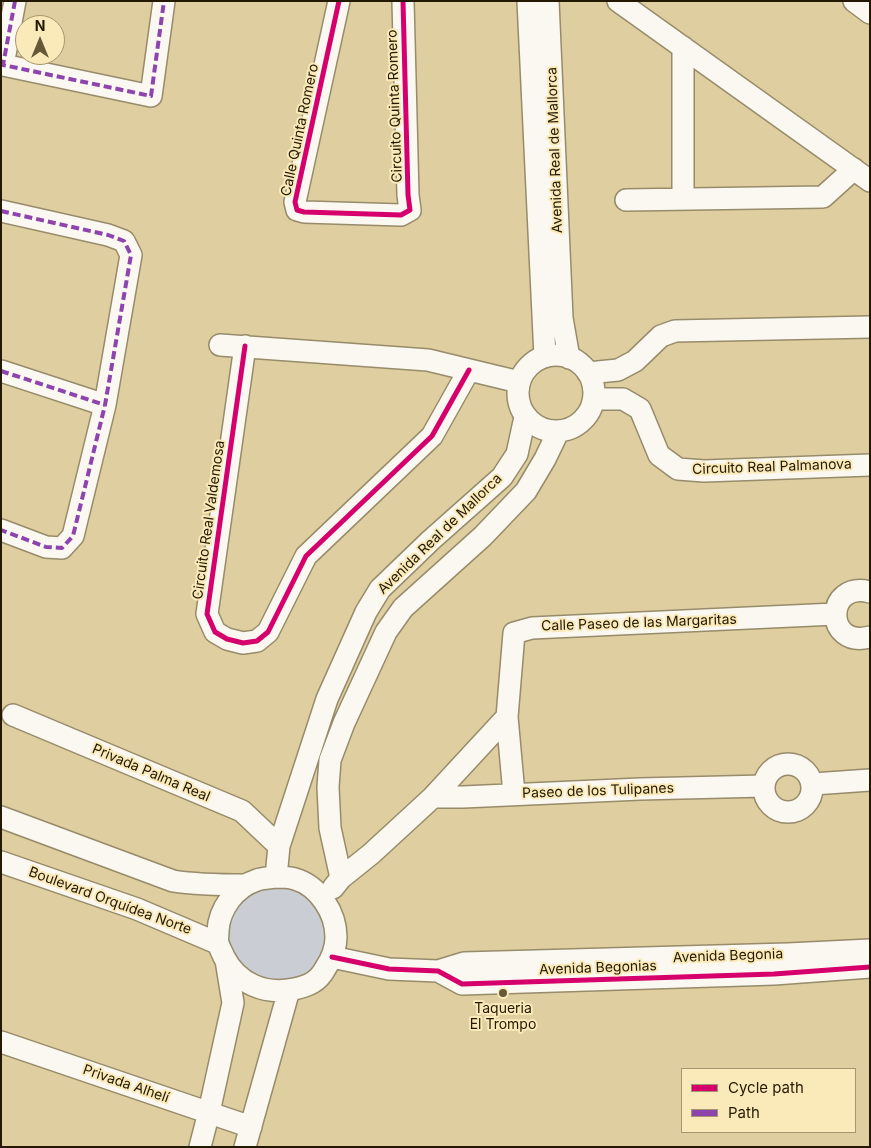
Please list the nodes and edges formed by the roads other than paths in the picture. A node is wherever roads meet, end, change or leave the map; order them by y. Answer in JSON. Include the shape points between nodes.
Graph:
{"nodes":[{"id":1,"x":15,"y":1,"type":"edge"},
{"id":2,"x":164,"y":1,"type":"edge"},
{"id":3,"x":339,"y":1,"type":"edge"},
{"id":4,"x":403,"y":1,"type":"edge"},
{"id":5,"x":528,"y":1,"type":"edge"},
{"id":6,"x":548,"y":1,"type":"edge"},
{"id":7,"x":618,"y":1,"type":"edge"},
{"id":8,"x":854,"y":1,"type":"edge"},
{"id":9,"x":870,"y":12,"type":"edge"},
{"id":10,"x":683,"y":47,"type":"junction"},
{"id":11,"x":862,"y":175,"type":"edge"},
{"id":12,"x":683,"y":199,"type":"junction"},
{"id":13,"x":626,"y":200,"type":"dead end"},
{"id":14,"x":410,"y":210,"type":"joint"},
{"id":15,"x":1,"y":211,"type":"edge"},
{"id":16,"x":870,"y":327,"type":"edge"},
{"id":17,"x":220,"y":344,"type":"dead end"},
{"id":18,"x":245,"y":346,"type":"junction"},
{"id":19,"x":545,"y":357,"type":"junction"},
{"id":20,"x":569,"y":358,"type":"junction"},
{"id":21,"x":1,"y":370,"type":"edge"},
{"id":22,"x":469,"y":370,"type":"junction"},
{"id":23,"x":588,"y":373,"type":"junction"},
{"id":24,"x":519,"y":382,"type":"junction"},
{"id":25,"x":594,"y":399,"type":"junction"},
{"id":26,"x":104,"y":405,"type":"junction"},
{"id":27,"x":525,"y":417,"type":"junction"},
{"id":28,"x":558,"y":432,"type":"junction"},
{"id":29,"x":870,"y":464,"type":"edge"},
{"id":30,"x":1,"y":530,"type":"edge"},
{"id":31,"x":380,"y":589,"type":"junction"},
{"id":32,"x":870,"y":592,"type":"edge"},
{"id":33,"x":403,"y":608,"type":"junction"},
{"id":34,"x":835,"y":614,"type":"junction"},
{"id":35,"x":870,"y":637,"type":"edge"},
{"id":36,"x":13,"y":714,"type":"dead end"},
{"id":37,"x":507,"y":717,"type":"junction"},
{"id":38,"x":870,"y":780,"type":"edge"},
{"id":39,"x":812,"y":784,"type":"junction"},
{"id":40,"x":764,"y":786,"type":"junction"},
{"id":41,"x":514,"y":794,"type":"junction"},
{"id":42,"x":433,"y":797,"type":"junction"},
{"id":43,"x":1,"y":817,"type":"edge"},
{"id":44,"x":279,"y":846,"type":"junction"},
{"id":45,"x":1,"y":862,"type":"edge"},
{"id":46,"x":276,"y":877,"type":"junction"},
{"id":47,"x":341,"y":878,"type":"junction"},
{"id":48,"x":246,"y":885,"type":"junction"},
{"id":49,"x":324,"y":900,"type":"junction"},
{"id":50,"x":870,"y":950,"type":"edge"},
{"id":51,"x":222,"y":951,"type":"junction"},
{"id":52,"x":332,"y":957,"type":"junction"},
{"id":53,"x":774,"y":964,"type":"junction"},
{"id":54,"x":870,"y":968,"type":"edge"},
{"id":55,"x":289,"y":990,"type":"junction"},
{"id":56,"x":1,"y":1042,"type":"edge"},
{"id":57,"x":209,"y":1112,"type":"junction"},
{"id":58,"x":251,"y":1126,"type":"junction"},
{"id":59,"x":200,"y":1147,"type":"edge"},
{"id":60,"x":245,"y":1147,"type":"edge"}],
"edges":[{"from":1,"to":2,"type":"street","via":[[3,65],[152,96]]},
{"from":3,"to":14,"type":"street","name":"Calle Quinta Romero","via":[[295,202],[297,210],[401,215]]},
{"from":4,"to":14,"type":"street","name":"Circuito Quinta Romero"},
{"from":5,"to":19,"type":"street","name":"Avenida Real de Mallorca"},
{"from":6,"to":20,"type":"street","name":"Avenida Real de Mallorca","via":[[562,318]]},
{"from":7,"to":10,"type":"street"},
{"from":8,"to":9,"type":"street"},
{"from":10,"to":11,"type":"street"},
{"from":10,"to":12,"type":"street"},
{"from":11,"to":12,"type":"street","via":[[823,197]]},
{"from":12,"to":13,"type":"street"},
{"from":15,"to":26,"type":"street","via":[[124,241],[131,255]]},
{"from":16,"to":23,"type":"street","via":[[675,331],[661,336],[635,361],[618,370]]},
{"from":17,"to":18,"type":"street"},
{"from":18,"to":22,"type":"street","via":[[428,360]]},
{"from":18,"to":22,"type":"street","name":"Circuito Real Valdemosa","via":[[207,614],[215,632],[227,640],[243,643],[257,640],[268,632],[306,556],[432,436]]},
{"from":19,"to":20,"type":"street"},
{"from":19,"to":24,"type":"street","via":[[533,362]]},
{"from":20,"to":23,"type":"street"},
{"from":21,"to":26,"type":"street"},
{"from":22,"to":24,"type":"street"},
{"from":23,"to":25,"type":"street"},
{"from":24,"to":27,"type":"street","via":[[519,406]]},
{"from":25,"to":28,"type":"street","via":[[582,422]]},
{"from":25,"to":29,"type":"street","name":"Circuito Real Palmanova","via":[[623,399],[640,409],[659,455],[678,469],[704,471]]},
{"from":26,"to":30,"type":"street","via":[[73,536],[62,548],[46,547]]},
{"from":27,"to":28,"type":"street","via":[[534,425]]},
{"from":27,"to":31,"type":"street","name":"Avenida Real de Mallorca","via":[[517,454],[502,477]]},
{"from":28,"to":33,"type":"street","name":"Avenida Real de Mallorca","via":[[526,491],[483,536]]},
{"from":31,"to":33,"type":"street"},
{"from":31,"to":44,"type":"street","name":"Avenida Real de Mallorca","via":[[366,612],[327,699]]},
{"from":32,"to":34,"type":"street","via":[[854,590],[847,593],[836,606]]},
{"from":33,"to":47,"type":"street","name":"Avenida Real de Mallorca","via":[[386,632],[330,760],[330,828]]},
{"from":34,"to":35,"type":"street","via":[[836,622],[846,635],[862,639]]},
{"from":34,"to":37,"type":"street","name":"Calle Paseo de las Margaritas","via":[[532,628],[514,634]]},
{"from":36,"to":44,"type":"street","name":"Privada Palma Real","via":[[242,811]]},
{"from":37,"to":41,"type":"street","name":"Calle Paseo de las Margaritas"},
{"from":37,"to":42,"type":"street"},
{"from":38,"to":39,"type":"street"},
{"from":39,"to":40,"type":"street","via":[[805,770],[791,763],[769,772]]},
{"from":39,"to":40,"type":"street","via":[[810,800],[805,806],[790,812],[781,812],[768,802]]},
{"from":40,"to":41,"type":"street","name":"Paseo de los Tulipanes"},
{"from":41,"to":42,"type":"street","name":"Paseo de los Tulipanes"},
{"from":42,"to":47,"type":"street"},
{"from":43,"to":48,"type":"street","via":[[174,880],[190,884]]},
{"from":44,"to":46,"type":"street","name":"Avenida Real de Mallorca"},
{"from":45,"to":51,"type":"street","name":"Boulevard Orquídea Norte","via":[[137,909]]},
{"from":46,"to":48,"type":"street"},
{"from":46,"to":49,"type":"street","via":[[295,879],[312,888]]},
{"from":47,"to":49,"type":"street"},
{"from":48,"to":51,"type":"street","via":[[226,904],[218,923]]},
{"from":49,"to":52,"type":"street","via":[[334,919],[336,938]]},
{"from":50,"to":53,"type":"street","name":"Avenida Begonia"},
{"from":51,"to":55,"type":"street","via":[[237,975],[253,986],[271,991]]},
{"from":51,"to":57,"type":"street","via":[[233,1003]]},
{"from":52,"to":53,"type":"street","name":"Avenida Begonia","via":[[389,969],[438,971],[464,963]]},
{"from":52,"to":55,"type":"street","via":[[323,974],[308,986]]},
{"from":53,"to":54,"type":"street"},
{"from":55,"to":58,"type":"street"},
{"from":56,"to":57,"type":"street","name":"Privada Alhelí"},
{"from":57,"to":58,"type":"street","name":"Privada Alhelí"},
{"from":57,"to":59,"type":"street"},
{"from":58,"to":60,"type":"street"}]}
